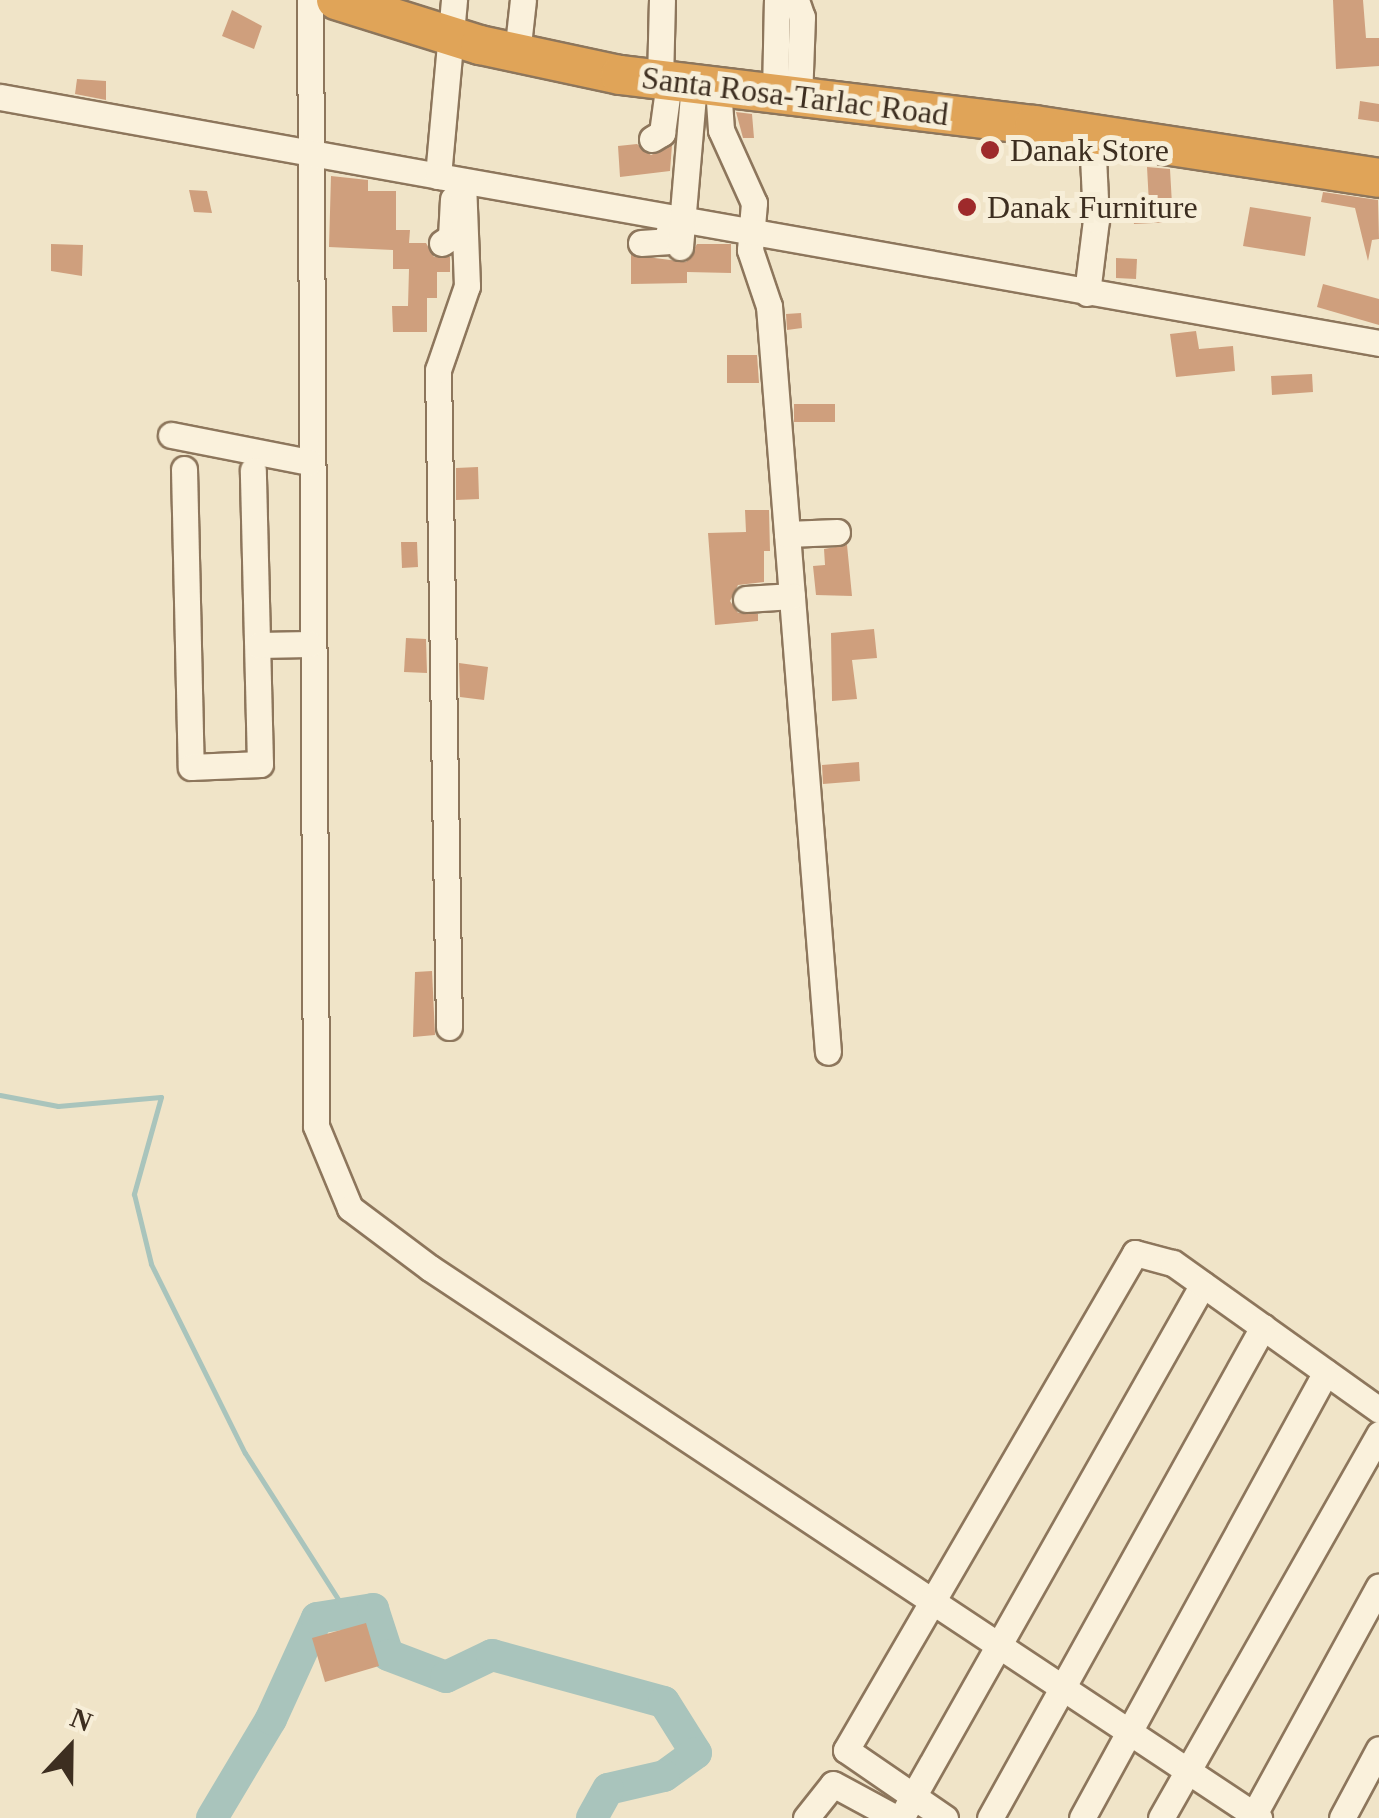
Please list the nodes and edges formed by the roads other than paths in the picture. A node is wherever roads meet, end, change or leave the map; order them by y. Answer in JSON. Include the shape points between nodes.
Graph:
{"nodes":[{"id":1,"x":310,"y":0,"type":"edge"},
{"id":2,"x":336,"y":0,"type":"edge"},
{"id":3,"x":523,"y":0,"type":"edge"},
{"id":4,"x":662,"y":0,"type":"edge"},
{"id":5,"x":776,"y":0,"type":"edge"},
{"id":6,"x":796,"y":0,"type":"edge"},
{"id":7,"x":452,"y":18,"type":"edge"},
{"id":8,"x":517,"y":54,"type":"junction"},
{"id":9,"x":685,"y":84,"type":"junction"},
{"id":10,"x":787,"y":95,"type":"junction"},
{"id":11,"x":0,"y":96,"type":"edge"},
{"id":12,"x":1092,"y":134,"type":"junction"},
{"id":13,"x":652,"y":139,"type":"dead end"},
{"id":14,"x":306,"y":152,"type":"junction"},
{"id":15,"x":1379,"y":178,"type":"edge"},
{"id":16,"x":451,"y":179,"type":"junction"},
{"id":17,"x":677,"y":230,"type":"junction"},
{"id":18,"x":751,"y":236,"type":"junction"},
{"id":19,"x":442,"y":242,"type":"dead end"},
{"id":20,"x":641,"y":243,"type":"dead end"},
{"id":21,"x":1087,"y":293,"type":"junction"},
{"id":22,"x":1379,"y":343,"type":"edge"},
{"id":23,"x":171,"y":435,"type":"dead end"},
{"id":24,"x":308,"y":462,"type":"junction"},
{"id":25,"x":184,"y":469,"type":"dead end"},
{"id":26,"x":253,"y":470,"type":"dead end"},
{"id":27,"x":837,"y":532,"type":"dead end"},
{"id":28,"x":787,"y":534,"type":"junction"},
{"id":29,"x":792,"y":596,"type":"junction"},
{"id":30,"x":746,"y":600,"type":"dead end"},
{"id":31,"x":310,"y":644,"type":"junction"},
{"id":32,"x":258,"y":645,"type":"junction"},
{"id":33,"x":449,"y":1027,"type":"dead end"},
{"id":34,"x":828,"y":1052,"type":"dead end"},
{"id":35,"x":1203,"y":1284,"type":"junction"},
{"id":36,"x":1263,"y":1327,"type":"junction"},
{"id":37,"x":1326,"y":1372,"type":"junction"},
{"id":38,"x":1379,"y":1410,"type":"edge"},
{"id":39,"x":1379,"y":1434,"type":"edge"},
{"id":40,"x":1379,"y":1586,"type":"edge"},
{"id":41,"x":931,"y":1600,"type":"junction"},
{"id":42,"x":998,"y":1645,"type":"junction"},
{"id":43,"x":1063,"y":1688,"type":"junction"},
{"id":44,"x":1129,"y":1732,"type":"junction"},
{"id":45,"x":1379,"y":1750,"type":"edge"},
{"id":46,"x":1188,"y":1771,"type":"junction"},
{"id":47,"x":914,"y":1795,"type":"junction"},
{"id":48,"x":1255,"y":1817,"type":"edge"},
{"id":49,"x":806,"y":1818,"type":"edge"},
{"id":50,"x":898,"y":1818,"type":"edge"},
{"id":51,"x":945,"y":1818,"type":"edge"},
{"id":52,"x":990,"y":1818,"type":"edge"},
{"id":53,"x":1082,"y":1818,"type":"edge"},
{"id":54,"x":1161,"y":1818,"type":"edge"},
{"id":55,"x":1342,"y":1818,"type":"edge"}],
"edges":[{"from":1,"to":14,"type":"street"},
{"from":2,"to":7,"type":"highway","name":"Santa Rosa-Tarlac Road"},
{"from":3,"to":8,"type":"street"},
{"from":4,"to":9,"type":"street"},
{"from":5,"to":10,"type":"street"},
{"from":6,"to":10,"type":"street","via":[[802,17]]},
{"from":7,"to":8,"type":"highway","name":"Santa Rosa-Tarlac Road"},
{"from":7,"to":16,"type":"street"},
{"from":8,"to":9,"type":"highway","name":"Santa Rosa-Tarlac Road"},
{"from":9,"to":10,"type":"highway","name":"Santa Rosa-Tarlac Road"},
{"from":9,"to":13,"type":"street"},
{"from":9,"to":17,"type":"street"},
{"from":9,"to":18,"type":"street","via":[[721,130],[754,202]]},
{"from":10,"to":12,"type":"highway","name":"Santa Rosa-Tarlac Road"},
{"from":11,"to":14,"type":"street"},
{"from":12,"to":15,"type":"highway","name":"Santa Rosa-Tarlac Road"},
{"from":12,"to":21,"type":"street","via":[[1096,220]]},
{"from":14,"to":16,"type":"street"},
{"from":14,"to":24,"type":"street"},
{"from":16,"to":17,"type":"street"},
{"from":16,"to":19,"type":"street","via":[[452,232]]},
{"from":16,"to":33,"type":"street","via":[[468,286],[442,342],[438,370]]},
{"from":17,"to":18,"type":"street"},
{"from":17,"to":20,"type":"street","via":[[667,241]]},
{"from":18,"to":21,"type":"street"},
{"from":18,"to":28,"type":"street","via":[[769,306]]},
{"from":21,"to":22,"type":"street"},
{"from":23,"to":24,"type":"street"},
{"from":24,"to":31,"type":"street"},
{"from":25,"to":32,"type":"street","via":[[191,767],[260,764]]},
{"from":26,"to":32,"type":"street"},
{"from":27,"to":28,"type":"street"},
{"from":28,"to":29,"type":"street"},
{"from":29,"to":30,"type":"street"},
{"from":29,"to":34,"type":"street"},
{"from":31,"to":32,"type":"street"},
{"from":31,"to":41,"type":"street","via":[[316,1126],[350,1208]]},
{"from":35,"to":36,"type":"street"},
{"from":35,"to":41,"type":"street","via":[[1173,1263],[1135,1253]]},
{"from":35,"to":42,"type":"street"},
{"from":36,"to":37,"type":"street"},
{"from":36,"to":43,"type":"street"},
{"from":37,"to":38,"type":"street"},
{"from":37,"to":44,"type":"street"},
{"from":39,"to":46,"type":"street"},
{"from":40,"to":48,"type":"street"},
{"from":41,"to":42,"type":"street"},
{"from":41,"to":47,"type":"street","via":[[846,1750]]},
{"from":42,"to":43,"type":"street"},
{"from":42,"to":47,"type":"street"},
{"from":43,"to":44,"type":"street"},
{"from":43,"to":52,"type":"street"},
{"from":44,"to":46,"type":"street"},
{"from":44,"to":53,"type":"street"},
{"from":45,"to":55,"type":"street"},
{"from":46,"to":48,"type":"street"},
{"from":46,"to":54,"type":"street"},
{"from":47,"to":50,"type":"street"},
{"from":47,"to":51,"type":"street"},
{"from":49,"to":50,"type":"street","via":[[834,1784]]}]}
